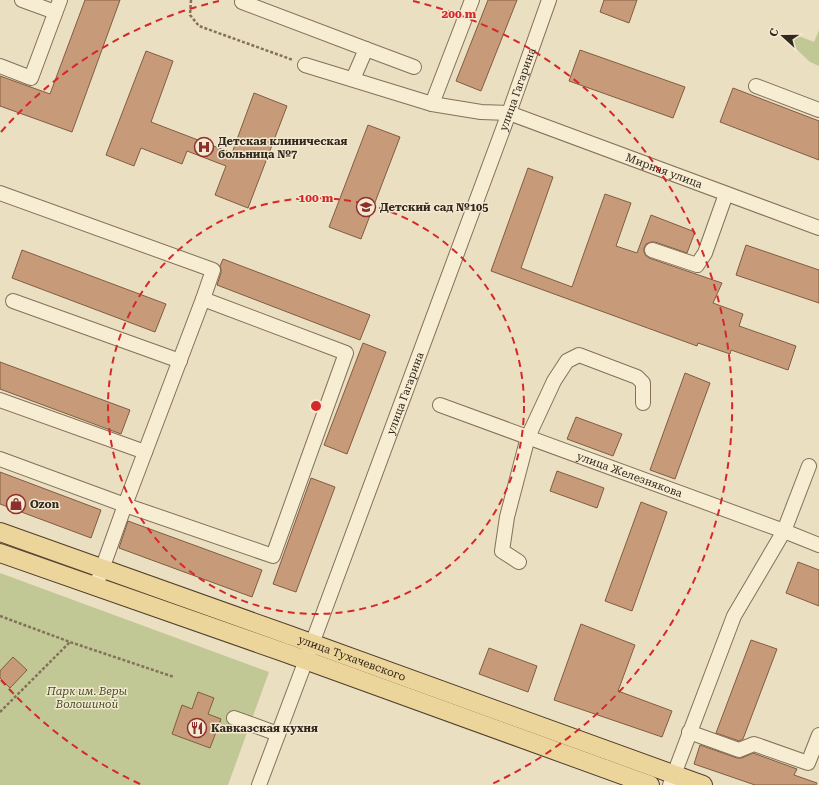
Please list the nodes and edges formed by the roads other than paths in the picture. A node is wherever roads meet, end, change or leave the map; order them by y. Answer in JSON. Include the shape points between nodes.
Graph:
{"nodes":[{"id":1,"x":22,"y":0,"type":"edge"},
{"id":2,"x":472,"y":0,"type":"edge"},
{"id":3,"x":549,"y":0,"type":"edge"},
{"id":4,"x":242,"y":2,"type":"dead end"},
{"id":5,"x":58,"y":6,"type":"edge"},
{"id":6,"x":366,"y":49,"type":"junction"},
{"id":7,"x":305,"y":65,"type":"road end"},
{"id":8,"x":0,"y":66,"type":"edge"},
{"id":9,"x":414,"y":67,"type":"dead end"},
{"id":10,"x":354,"y":79,"type":"junction"},
{"id":11,"x":756,"y":86,"type":"dead end"},
{"id":12,"x":432,"y":104,"type":"junction"},
{"id":13,"x":819,"y":110,"type":"edge"},
{"id":14,"x":509,"y":113,"type":"junction"},
{"id":15,"x":0,"y":193,"type":"edge"},
{"id":16,"x":726,"y":194,"type":"junction"},
{"id":17,"x":819,"y":228,"type":"edge"},
{"id":18,"x":652,"y":250,"type":"dead end"},
{"id":19,"x":203,"y":299,"type":"junction"},
{"id":20,"x":13,"y":301,"type":"dead end"},
{"id":21,"x":180,"y":362,"type":"junction"},
{"id":22,"x":0,"y":400,"type":"edge"},
{"id":23,"x":643,"y":403,"type":"dead end"},
{"id":24,"x":440,"y":405,"type":"dead end"},
{"id":25,"x":528,"y":437,"type":"junction"},
{"id":26,"x":145,"y":452,"type":"junction"},
{"id":27,"x":0,"y":460,"type":"edge"},
{"id":28,"x":809,"y":466,"type":"dead end"},
{"id":29,"x":125,"y":505,"type":"junction"},
{"id":30,"x":784,"y":531,"type":"junction"},
{"id":31,"x":0,"y":532,"type":"edge"},
{"id":32,"x":819,"y":545,"type":"edge"},
{"id":33,"x":0,"y":553,"type":"edge"},
{"id":34,"x":519,"y":562,"type":"dead end"},
{"id":35,"x":102,"y":568,"type":"junction"},
{"id":36,"x":96,"y":586,"type":"junction"},
{"id":37,"x":312,"y":643,"type":"junction"},
{"id":38,"x":306,"y":660,"type":"junction"},
{"id":39,"x":234,"y":718,"type":"dead end"},
{"id":40,"x":689,"y":732,"type":"junction"},
{"id":41,"x":278,"y":734,"type":"junction"},
{"id":42,"x":819,"y":735,"type":"edge"},
{"id":43,"x":672,"y":780,"type":"edge"},
{"id":44,"x":259,"y":785,"type":"edge"},
{"id":45,"x":650,"y":785,"type":"edge"},
{"id":46,"x":703,"y":785,"type":"edge"}],
"edges":[{"from":1,"to":5,"type":"street"},
{"from":2,"to":12,"type":"street"},
{"from":3,"to":14,"type":"street","name":"улица Гагарина"},
{"from":4,"to":6,"type":"street"},
{"from":5,"to":8,"type":"street","via":[[31,78]]},
{"from":6,"to":9,"type":"street"},
{"from":6,"to":10,"type":"street"},
{"from":7,"to":10,"type":"street","name":"Мирная улица"},
{"from":10,"to":12,"type":"street","name":"Мирная улица"},
{"from":11,"to":13,"type":"street"},
{"from":12,"to":14,"type":"street","name":"Мирная улица","via":[[481,112]]},
{"from":14,"to":16,"type":"street","name":"Мирная улица"},
{"from":14,"to":37,"type":"street","name":"улица Гагарина"},
{"from":15,"to":19,"type":"street","via":[[214,270]]},
{"from":16,"to":17,"type":"street","name":"Мирная улица"},
{"from":16,"to":18,"type":"street","via":[[705,253],[697,265]]},
{"from":19,"to":21,"type":"street"},
{"from":19,"to":29,"type":"street","via":[[346,353],[273,556]]},
{"from":20,"to":21,"type":"street"},
{"from":21,"to":26,"type":"street"},
{"from":22,"to":26,"type":"street"},
{"from":23,"to":25,"type":"street","via":[[643,384],[637,377],[579,355],[567,360],[563,366]]},
{"from":24,"to":25,"type":"street","name":"улица Железнякова"},
{"from":25,"to":30,"type":"street","name":"улица Железнякова"},
{"from":25,"to":34,"type":"street","via":[[507,517],[502,551]]},
{"from":26,"to":29,"type":"street"},
{"from":27,"to":29,"type":"street"},
{"from":28,"to":30,"type":"street"},
{"from":29,"to":35,"type":"street"},
{"from":30,"to":32,"type":"street","name":"улица Железнякова"},
{"from":30,"to":40,"type":"street","via":[[734,616]]},
{"from":31,"to":35,"type":"main road","name":"улица Тухачевского"},
{"from":33,"to":36,"type":"main road","name":"улица Тухачевского"},
{"from":35,"to":36,"type":"street"},
{"from":35,"to":37,"type":"main road","name":"улица Тухачевского"},
{"from":36,"to":38,"type":"main road","name":"улица Тухачевского"},
{"from":37,"to":38,"type":"street","name":"улица Гагарина"},
{"from":37,"to":43,"type":"main road","name":"улица Тухачевского"},
{"from":38,"to":41,"type":"street","name":"улица Гагарина"},
{"from":38,"to":45,"type":"main road","name":"улица Тухачевского"},
{"from":39,"to":41,"type":"street"},
{"from":40,"to":42,"type":"street","via":[[739,750],[754,744],[808,763]]},
{"from":40,"to":43,"type":"street"},
{"from":41,"to":44,"type":"street","name":"улица Гагарина"},
{"from":43,"to":46,"type":"main road","name":"улица Тухачевского"}]}
